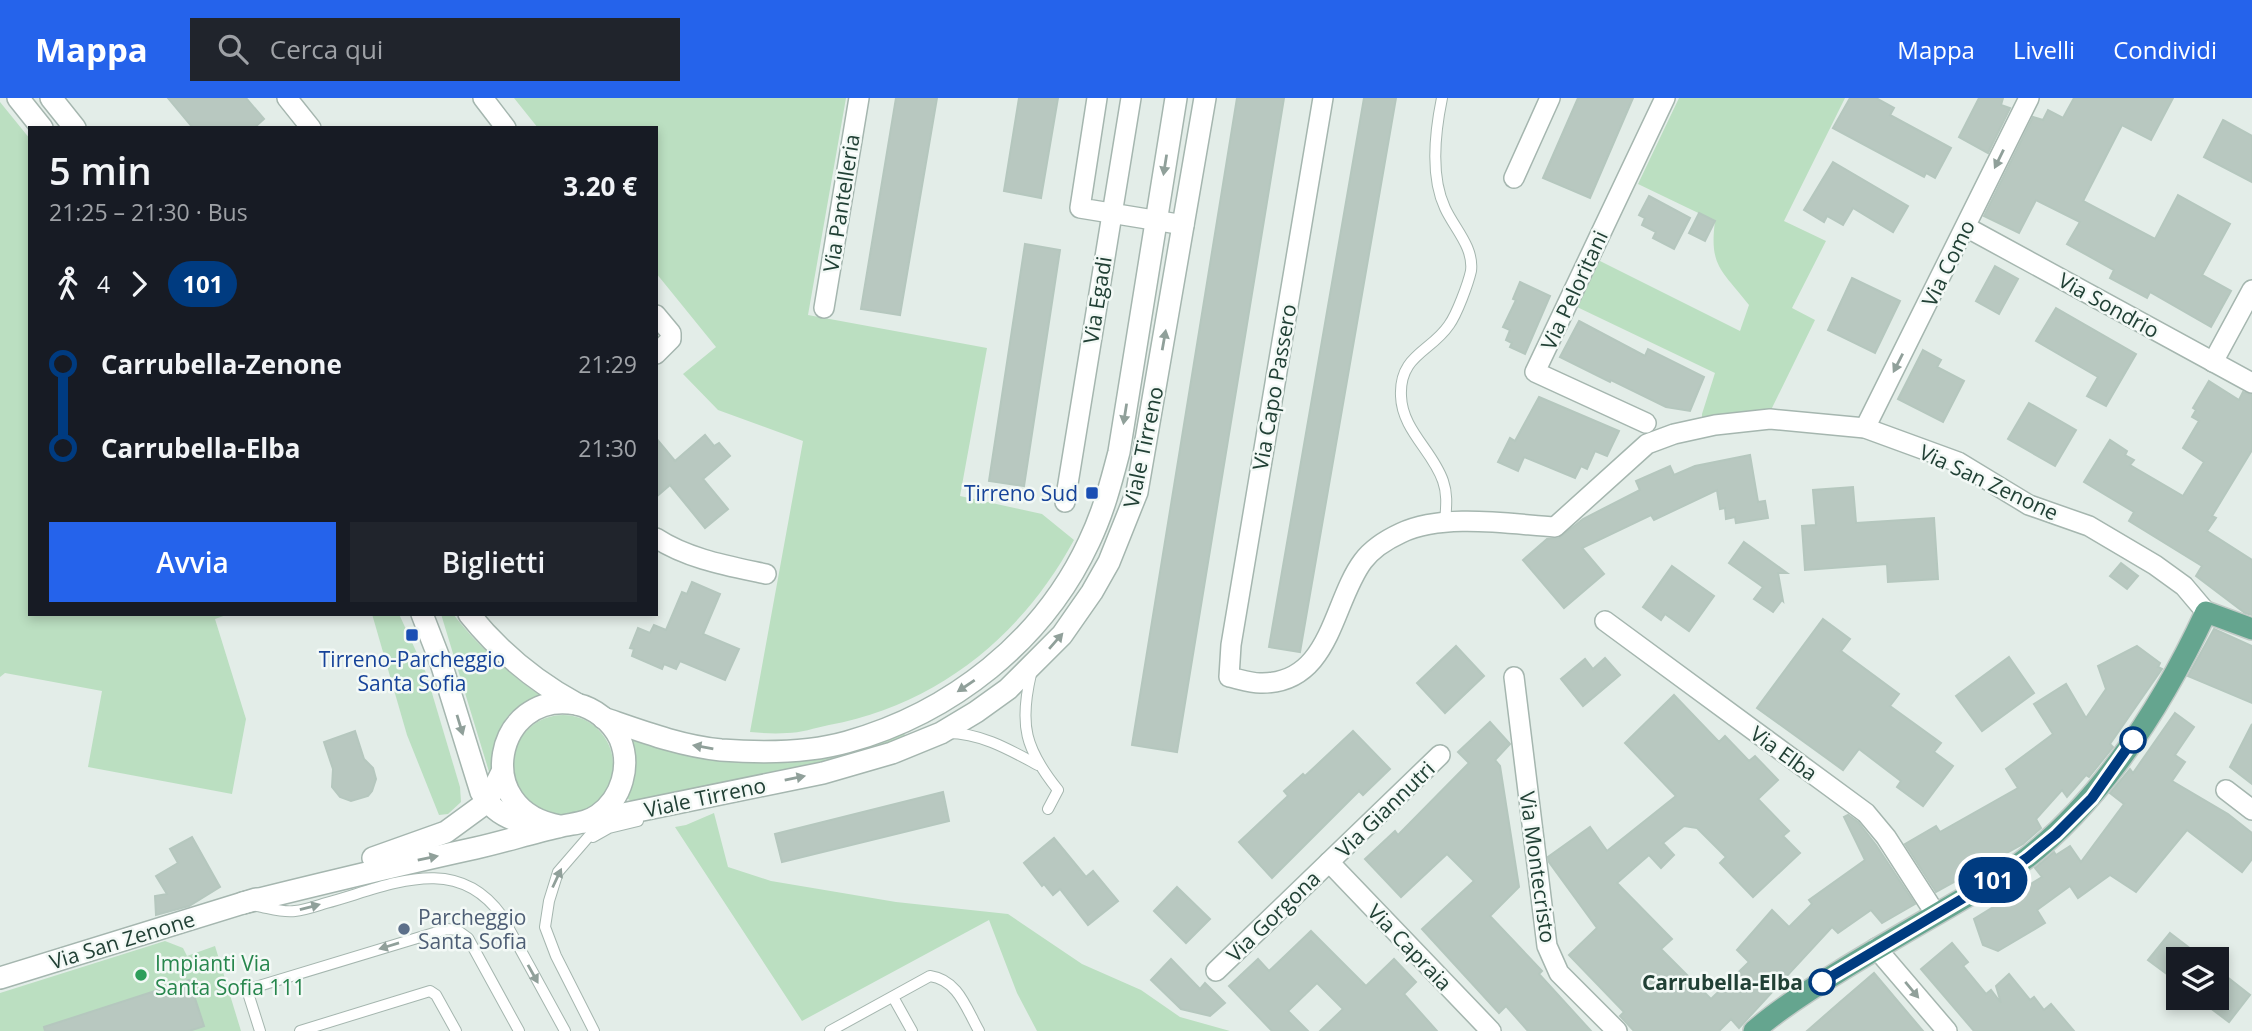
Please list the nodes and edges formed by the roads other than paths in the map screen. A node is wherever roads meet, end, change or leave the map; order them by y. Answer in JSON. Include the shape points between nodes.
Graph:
{"nodes":[{"id":1,"x":51,"y":98,"type":"edge"},
{"id":2,"x":286,"y":98,"type":"edge"},
{"id":3,"x":483,"y":98,"type":"edge"},
{"id":4,"x":859,"y":98,"type":"edge"},
{"id":5,"x":1097,"y":98,"type":"edge"},
{"id":6,"x":1131,"y":98,"type":"edge"},
{"id":7,"x":1176,"y":98,"type":"edge"},
{"id":8,"x":1205,"y":98,"type":"edge"},
{"id":9,"x":1323,"y":98,"type":"edge"},
{"id":10,"x":1442,"y":98,"type":"edge"},
{"id":11,"x":1550,"y":98,"type":"edge"},
{"id":12,"x":1665,"y":98,"type":"edge"},
{"id":13,"x":2029,"y":98,"type":"edge"},
{"id":14,"x":23,"y":100,"type":"edge"},
{"id":15,"x":41,"y":126,"type":"edge"},
{"id":16,"x":73,"y":126,"type":"edge"},
{"id":17,"x":309,"y":126,"type":"edge"},
{"id":18,"x":504,"y":126,"type":"edge"},
{"id":19,"x":1514,"y":178,"type":"dead end"},
{"id":20,"x":1110,"y":213,"type":"junction"},
{"id":21,"x":1156,"y":220,"type":"junction"},
{"id":22,"x":1184,"y":225,"type":"junction"},
{"id":23,"x":1966,"y":228,"type":"junction"},
{"id":24,"x":2252,"y":290,"type":"edge"},
{"id":25,"x":824,"y":308,"type":"dead end"},
{"id":26,"x":658,"y":317,"type":"edge"},
{"id":27,"x":658,"y":352,"type":"edge"},
{"id":28,"x":2213,"y":362,"type":"junction"},
{"id":29,"x":2252,"y":383,"type":"edge"},
{"id":30,"x":1646,"y":423,"type":"dead end"},
{"id":31,"x":1866,"y":428,"type":"junction"},
{"id":32,"x":1065,"y":502,"type":"dead end"},
{"id":33,"x":1445,"y":523,"type":"junction"},
{"id":34,"x":658,"y":539,"type":"edge"},
{"id":35,"x":766,"y":574,"type":"dead end"},
{"id":36,"x":2206,"y":612,"type":"junction"},
{"id":37,"x":423,"y":616,"type":"edge"},
{"id":38,"x":471,"y":616,"type":"edge"},
{"id":39,"x":1605,"y":621,"type":"dead end"},
{"id":40,"x":2252,"y":629,"type":"edge"},
{"id":41,"x":1033,"y":666,"type":"junction"},
{"id":42,"x":1229,"y":677,"type":"joint"},
{"id":43,"x":1514,"y":677,"type":"dead end"},
{"id":44,"x":579,"y":705,"type":"junction"},
{"id":45,"x":914,"y":716,"type":"junction"},
{"id":46,"x":603,"y":718,"type":"junction"},
{"id":47,"x":934,"y":736,"type":"junction"},
{"id":48,"x":1440,"y":755,"type":"dead end"},
{"id":49,"x":1038,"y":765,"type":"junction"},
{"id":50,"x":502,"y":772,"type":"junction"},
{"id":51,"x":2226,"y":790,"type":"dead end"},
{"id":52,"x":487,"y":802,"type":"junction"},
{"id":53,"x":1048,"y":809,"type":"dead end"},
{"id":54,"x":2252,"y":810,"type":"edge"},
{"id":55,"x":554,"y":825,"type":"junction"},
{"id":56,"x":592,"y":826,"type":"junction"},
{"id":57,"x":1329,"y":862,"type":"junction"},
{"id":58,"x":243,"y":903,"type":"junction"},
{"id":59,"x":1936,"y":913,"type":"junction"},
{"id":60,"x":1876,"y":948,"type":"junction"},
{"id":61,"x":1216,"y":971,"type":"dead end"},
{"id":62,"x":0,"y":978,"type":"edge"},
{"id":63,"x":893,"y":997,"type":"junction"},
{"id":64,"x":260,"y":1031,"type":"edge"},
{"id":65,"x":300,"y":1031,"type":"edge"},
{"id":66,"x":456,"y":1031,"type":"edge"},
{"id":67,"x":519,"y":1031,"type":"edge"},
{"id":68,"x":565,"y":1031,"type":"edge"},
{"id":69,"x":594,"y":1031,"type":"edge"},
{"id":70,"x":830,"y":1031,"type":"edge"},
{"id":71,"x":912,"y":1031,"type":"edge"},
{"id":72,"x":979,"y":1031,"type":"edge"},
{"id":73,"x":1491,"y":1031,"type":"edge"},
{"id":74,"x":1616,"y":1031,"type":"edge"},
{"id":75,"x":1754,"y":1031,"type":"edge"},
{"id":76,"x":1947,"y":1031,"type":"edge"}],
"edges":[{"from":1,"to":16,"type":"street"},
{"from":2,"to":17,"type":"street"},
{"from":3,"to":18,"type":"street"},
{"from":4,"to":25,"type":"street","name":"Via Pantelleria"},
{"from":5,"to":20,"type":"street","via":[[1080,208]]},
{"from":6,"to":20,"type":"street","name":"Via Egadi"},
{"from":7,"to":21,"type":"street","name":"Viale Tirreno","one_way":true},
{"from":8,"to":22,"type":"street","name":"Viale Tirreno"},
{"from":9,"to":42,"type":"street","name":"Via Capo Passero"},
{"from":10,"to":33,"type":"lane","via":[[1437,131],[1439,189],[1470,252],[1471,270],[1451,323],[1411,362],[1402,380],[1401,398],[1417,440],[1443,479]]},
{"from":11,"to":19,"type":"street"},
{"from":12,"to":30,"type":"street","name":"Via Peloritani","via":[[1535,372]]},
{"from":13,"to":23,"type":"street","name":"Via Como","one_way":true},
{"from":14,"to":15,"type":"street"},
{"from":20,"to":21,"type":"street"},
{"from":20,"to":32,"type":"street","name":"Via Egadi"},
{"from":21,"to":22,"type":"street"},
{"from":21,"to":45,"type":"street","name":"Viale Tirreno","one_way":true,"via":[[1118,452],[1089,543],[1062,590],[1010,652],[952,695]]},
{"from":41,"to":22,"type":"street","name":"Viale Tirreno","one_way":true,"via":[[1092,592],[1133,504]]},
{"from":23,"to":28,"type":"street","name":"Via Sondrio"},
{"from":23,"to":31,"type":"street","name":"Via Como","one_way":true},
{"from":24,"to":28,"type":"street"},
{"from":26,"to":27,"type":"street","via":[[671,333]]},
{"from":28,"to":29,"type":"street","name":"Via Sondrio"},
{"from":31,"to":33,"type":"street","name":"Via San Zenone","via":[[1770,419],[1674,434],[1647,444],[1555,527]]},
{"from":31,"to":36,"type":"street","name":"Via San Zenone","via":[[1958,462],[2029,505],[2089,526],[2184,586]]},
{"from":33,"to":42,"type":"street","name":"Via San Zenone","via":[[1402,532],[1364,560],[1328,638],[1318,654],[1293,675],[1260,683]]},
{"from":34,"to":35,"type":"street","via":[[694,556]]},
{"from":36,"to":40,"type":"main road"},
{"from":36,"to":59,"type":"main road","via":[[2186,654],[2092,798],[2027,858]]},
{"from":37,"to":52,"type":"street","one_way":true},
{"from":38,"to":44,"type":"street","via":[[506,653]]},
{"from":39,"to":59,"type":"street","name":"Via Elba","via":[[1866,813]]},
{"from":41,"to":47,"type":"street","name":"Viale Tirreno","via":[[1008,689]]},
{"from":41,"to":49,"type":"lane","via":[[1025,719]]},
{"from":43,"to":74,"type":"street","name":"Via Montecristo","via":[[1547,946],[1559,973]]},
{"from":44,"to":46,"type":"street"},
{"from":44,"to":50,"type":"street","via":[[555,704],[523,718],[504,748]]},
{"from":45,"to":46,"type":"street","name":"Viale Tirreno","one_way":true,"via":[[846,742],[746,751],[672,741]]},
{"from":45,"to":47,"type":"street"},
{"from":46,"to":56,"type":"street","via":[[619,738],[624,775],[614,799]]},
{"from":47,"to":49,"type":"lane","via":[[960,733],[980,738]]},
{"from":56,"to":47,"type":"street","name":"Viale Tirreno","one_way":true,"via":[[852,766]]},
{"from":48,"to":57,"type":"street","name":"Via Giannutri"},
{"from":49,"to":53,"type":"lane","via":[[1058,790]]},
{"from":50,"to":52,"type":"street"},
{"from":50,"to":55,"type":"street","via":[[508,792],[521,809]]},
{"from":51,"to":54,"type":"street"},
{"from":52,"to":55,"type":"street","via":[[511,820]]},
{"from":52,"to":58,"type":"street","via":[[432,839]]},
{"from":55,"to":56,"type":"street"},
{"from":58,"to":55,"type":"street","one_way":true,"via":[[522,838]]},
{"from":69,"to":56,"type":"lane","one_way":true,"via":[[545,927],[558,872]]},
{"from":57,"to":61,"type":"street","name":"Via Gorgona"},
{"from":57,"to":73,"type":"street","name":"Via Capraia"},
{"from":58,"to":62,"type":"street","name":"Via San Zenone"},
{"from":58,"to":68,"type":"lane","one_way":true,"via":[[293,912],[408,880],[443,878],[466,883],[492,901]]},
{"from":59,"to":60,"type":"main road"},
{"from":60,"to":75,"type":"main road"},
{"from":60,"to":76,"type":"street","one_way":true},
{"from":63,"to":70,"type":"lane"},
{"from":63,"to":71,"type":"lane"},
{"from":63,"to":72,"type":"lane","via":[[930,976],[944,978]]},
{"from":67,"to":64,"type":"lane","one_way":true,"via":[[468,938],[447,929],[252,988],[248,993]]},
{"from":65,"to":66,"type":"lane","via":[[430,991]]}]}
